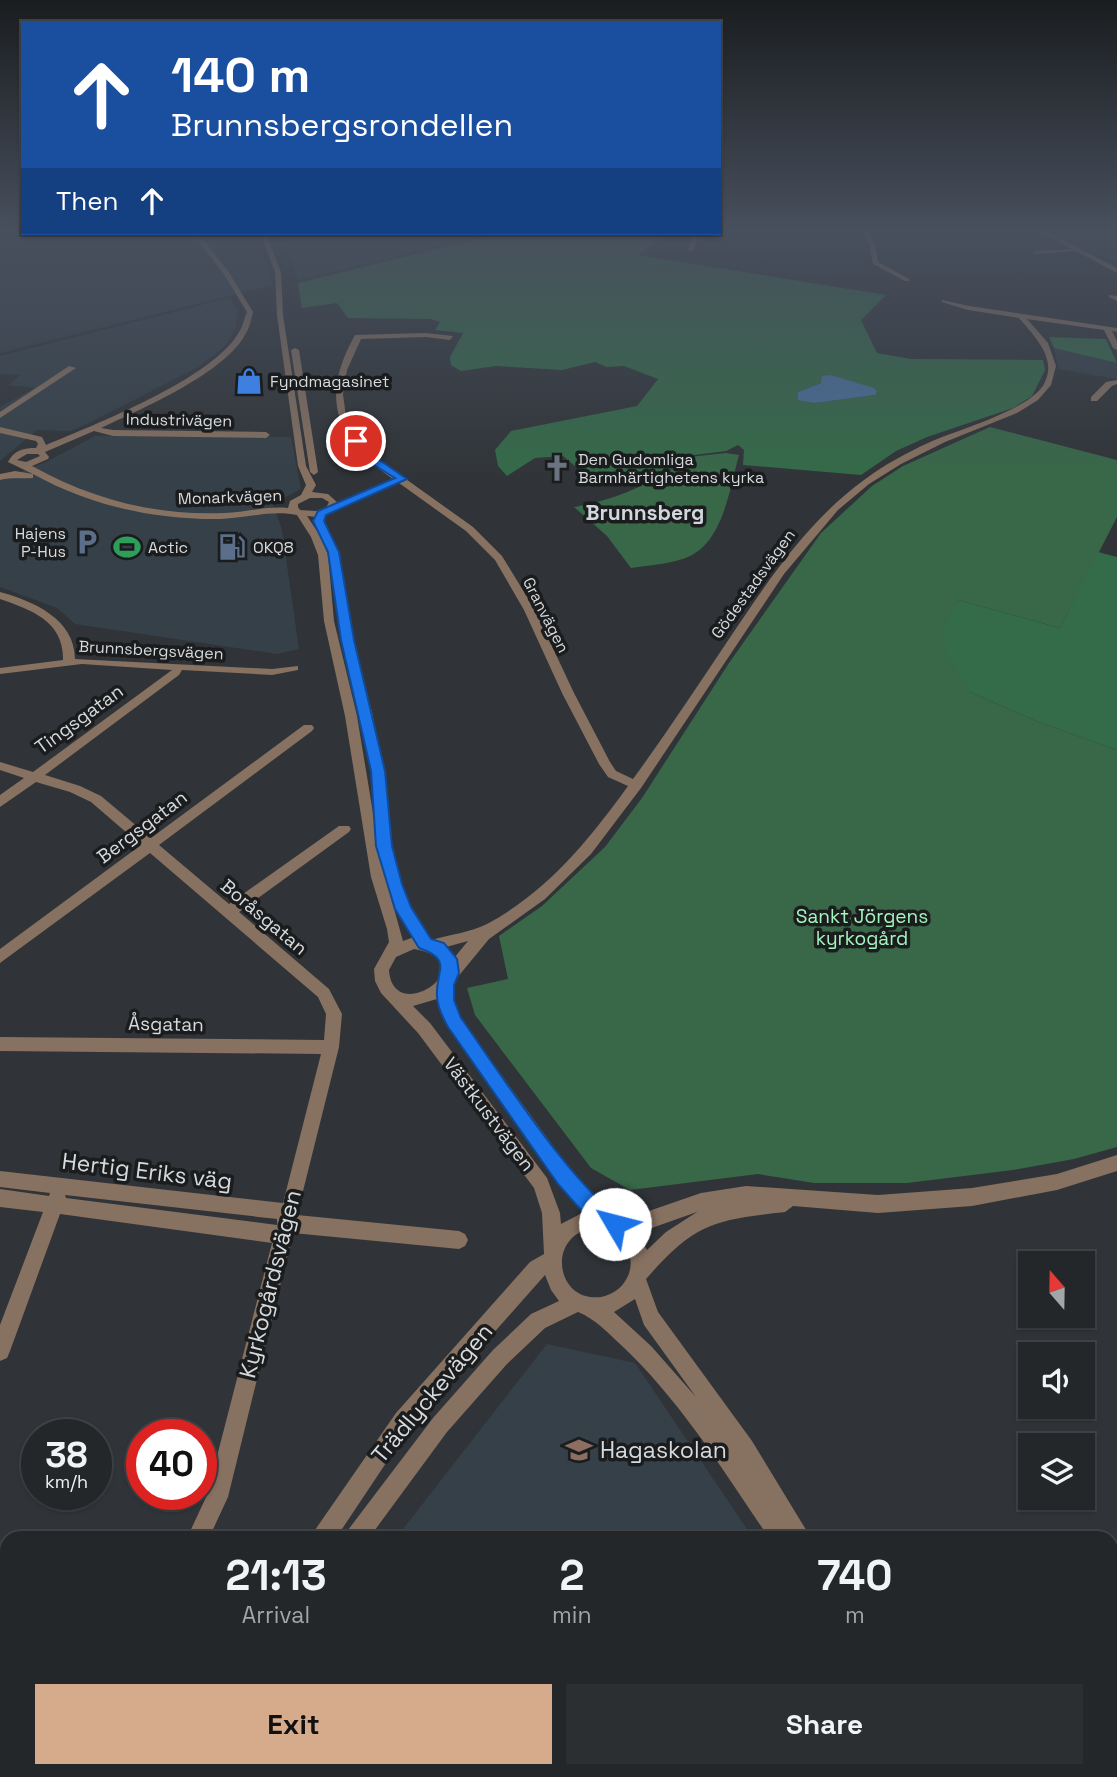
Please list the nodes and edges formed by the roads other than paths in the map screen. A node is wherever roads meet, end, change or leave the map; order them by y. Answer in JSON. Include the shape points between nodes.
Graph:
{"nodes":[{"id":1,"x":250,"y":314,"type":"edge"},
{"id":2,"x":280,"y":314,"type":"edge"},
{"id":3,"x":289,"y":314,"type":"edge"},
{"id":4,"x":1007,"y":314,"type":"edge"},
{"id":5,"x":1021,"y":316,"type":"junction"},
{"id":6,"x":1107,"y":329,"type":"junction"},
{"id":7,"x":1117,"y":330,"type":"edge"},
{"id":8,"x":450,"y":338,"type":"dead end"},
{"id":9,"x":1117,"y":348,"type":"edge"},
{"id":10,"x":72,"y":368,"type":"dead end"},
{"id":11,"x":1117,"y":382,"type":"edge"},
{"id":12,"x":1094,"y":399,"type":"dead end"},
{"id":13,"x":0,"y":416,"type":"edge"},
{"id":14,"x":91,"y":428,"type":"junction"},
{"id":15,"x":0,"y":430,"type":"edge"},
{"id":16,"x":267,"y":435,"type":"dead end"},
{"id":17,"x":75,"y":436,"type":"junction"},
{"id":18,"x":28,"y":438,"type":"junction"},
{"id":19,"x":38,"y":439,"type":"junction"},
{"id":20,"x":21,"y":453,"type":"junction"},
{"id":21,"x":41,"y":456,"type":"junction"},
{"id":22,"x":11,"y":459,"type":"junction"},
{"id":23,"x":22,"y":465,"type":"junction"},
{"id":24,"x":0,"y":467,"type":"edge"},
{"id":25,"x":0,"y":476,"type":"edge"},
{"id":26,"x":44,"y":479,"type":"junction"},
{"id":27,"x":402,"y":479,"type":"junction"},
{"id":28,"x":362,"y":494,"type":"junction"},
{"id":29,"x":302,"y":497,"type":"junction"},
{"id":30,"x":328,"y":497,"type":"junction"},
{"id":31,"x":326,"y":511,"type":"junction"},
{"id":32,"x":299,"y":513,"type":"junction"},
{"id":33,"x":0,"y":595,"type":"edge"},
{"id":34,"x":69,"y":661,"type":"junction"},
{"id":35,"x":179,"y":667,"type":"junction"},
{"id":36,"x":294,"y":668,"type":"dead end"},
{"id":37,"x":0,"y":671,"type":"edge"},
{"id":38,"x":308,"y":728,"type":"dead end"},
{"id":39,"x":0,"y":765,"type":"edge"},
{"id":40,"x":35,"y":776,"type":"junction"},
{"id":41,"x":636,"y":785,"type":"junction"},
{"id":42,"x":0,"y":802,"type":"edge"},
{"id":43,"x":344,"y":829,"type":"dead end"},
{"id":44,"x":150,"y":846,"type":"junction"},
{"id":45,"x":229,"y":912,"type":"junction"},
{"id":46,"x":490,"y":930,"type":"junction"},
{"id":47,"x":429,"y":944,"type":"junction"},
{"id":48,"x":391,"y":953,"type":"junction"},
{"id":49,"x":0,"y":957,"type":"edge"},
{"id":50,"x":448,"y":979,"type":"junction"},
{"id":51,"x":391,"y":993,"type":"junction"},
{"id":52,"x":333,"y":1037,"type":"junction"},
{"id":53,"x":0,"y":1044,"type":"edge"},
{"id":54,"x":1117,"y":1163,"type":"edge"},
{"id":55,"x":0,"y":1179,"type":"edge"},
{"id":56,"x":62,"y":1185,"type":"junction"},
{"id":57,"x":0,"y":1198,"type":"edge"},
{"id":58,"x":807,"y":1200,"type":"junction"},
{"id":59,"x":54,"y":1205,"type":"junction"},
{"id":60,"x":609,"y":1222,"type":"junction"},
{"id":61,"x":285,"y":1223,"type":"junction"},
{"id":62,"x":459,"y":1240,"type":"dead end"},
{"id":63,"x":553,"y":1255,"type":"junction"},
{"id":64,"x":638,"y":1276,"type":"junction"},
{"id":65,"x":586,"y":1304,"type":"junction"},
{"id":66,"x":0,"y":1351,"type":"edge"},
{"id":67,"x":201,"y":1531,"type":"edge"},
{"id":68,"x":328,"y":1531,"type":"edge"},
{"id":69,"x":361,"y":1531,"type":"edge"},
{"id":70,"x":777,"y":1531,"type":"edge"},
{"id":71,"x":796,"y":1531,"type":"edge"}],
"edges":[{"from":1,"to":14,"type":"street","via":[[237,345],[188,380]]},
{"from":2,"to":29,"type":"street","via":[[302,466],[311,485]]},
{"from":3,"to":30,"type":"street","via":[[313,470]]},
{"from":4,"to":5,"type":"street"},
{"from":5,"to":6,"type":"street"},
{"from":5,"to":41,"type":"street","name":"Gödestadsvägen","via":[[1049,355],[1052,372],[1045,391],[1014,412],[905,457],[842,501],[805,540],[754,610]]},
{"from":6,"to":7,"type":"street"},
{"from":6,"to":9,"type":"street"},
{"from":8,"to":27,"type":"street","name":"Granvägen","via":[[358,337],[348,359],[338,407],[347,429],[365,453]]},
{"from":10,"to":13,"type":"street"},
{"from":11,"to":12,"type":"street"},
{"from":14,"to":16,"type":"street","name":"Industrivägen","via":[[113,433]]},
{"from":14,"to":17,"type":"street"},
{"from":15,"to":18,"type":"street"},
{"from":17,"to":19,"type":"street"},
{"from":17,"to":21,"type":"street"},
{"from":18,"to":19,"type":"street"},
{"from":18,"to":20,"type":"street","via":[[28,447]]},
{"from":19,"to":21,"type":"street"},
{"from":20,"to":21,"type":"street"},
{"from":20,"to":22,"type":"street"},
{"from":21,"to":23,"type":"street"},
{"from":21,"to":29,"type":"street","name":"Monarkvägen","via":[[40,468],[51,476],[109,498],[149,506],[232,510]]},
{"from":22,"to":23,"type":"street","name":"Monarkvägen"},
{"from":22,"to":24,"type":"street"},
{"from":23,"to":25,"type":"street"},
{"from":23,"to":26,"type":"street","name":"Monarkvägen"},
{"from":25,"to":26,"type":"street","name":"Monarkvägen"},
{"from":26,"to":32,"type":"street","name":"Monarkvägen","via":[[99,500],[150,512],[220,516],[282,510]]},
{"from":27,"to":28,"type":"street"},
{"from":27,"to":41,"type":"street","name":"Granvägen","via":[[468,527],[496,556],[533,617],[605,764],[612,774]]},
{"from":28,"to":30,"type":"street"},
{"from":28,"to":31,"type":"street"},
{"from":29,"to":30,"type":"street","name":"Monarkvägen"},
{"from":29,"to":32,"type":"street","via":[[292,506]]},
{"from":30,"to":31,"type":"street","via":[[334,504]]},
{"from":31,"to":32,"type":"street","name":"Monarkvägen"},
{"from":31,"to":47,"type":"street","via":[[319,523],[333,552],[378,771],[384,846],[404,909]]},
{"from":32,"to":48,"type":"street","via":[[323,555],[330,621],[367,821],[394,929],[396,942]]},
{"from":33,"to":34,"type":"street","name":"Brunnsbergsvägen","via":[[38,609],[57,623],[71,651]]},
{"from":34,"to":35,"type":"street","name":"Brunnsbergsvägen"},
{"from":34,"to":37,"type":"street"},
{"from":35,"to":36,"type":"street","name":"Brunnsbergsvägen","via":[[272,672]]},
{"from":35,"to":40,"type":"street","name":"Tingsgatan"},
{"from":38,"to":44,"type":"street","name":"Bergsgatan"},
{"from":39,"to":40,"type":"street","name":"Boråsgatan"},
{"from":40,"to":42,"type":"street","name":"Tingsgatan"},
{"from":40,"to":44,"type":"street","name":"Boråsgatan","via":[[88,794]]},
{"from":41,"to":46,"type":"street","name":"Gödestadsvägen","via":[[591,844],[555,881]]},
{"from":43,"to":45,"type":"street"},
{"from":44,"to":45,"type":"street","name":"Boråsgatan"},
{"from":44,"to":49,"type":"street","name":"Bergsgatan"},
{"from":45,"to":52,"type":"street","name":"Boråsgatan","via":[[324,993],[331,1003]]},
{"from":46,"to":47,"type":"street","name":"Gödestadsvägen"},
{"from":46,"to":50,"type":"street","name":"Gödestadsvägen"},
{"from":47,"to":48,"type":"street","via":[[413,943]]},
{"from":47,"to":50,"type":"street","via":[[449,959]]},
{"from":48,"to":51,"type":"street","via":[[381,969]]},
{"from":50,"to":51,"type":"street","via":[[419,999]]},
{"from":50,"to":60,"type":"street","name":"Västkustvägen","via":[[445,1000],[454,1022],[565,1177]]},
{"from":51,"to":63,"type":"street","name":"Västkustvägen","via":[[424,1028],[541,1184],[551,1213]]},
{"from":52,"to":53,"type":"street","name":"Åsgatan"},
{"from":52,"to":61,"type":"street","name":"Kyrkogårdsvägen"},
{"from":54,"to":58,"type":"street","via":[[1057,1182],[948,1200],[878,1204]]},
{"from":55,"to":56,"type":"street","name":"Hertig Eriks väg"},
{"from":56,"to":59,"type":"street"},
{"from":56,"to":61,"type":"street","name":"Hertig Eriks väg"},
{"from":57,"to":59,"type":"street","name":"Hertig Eriks väg"},
{"from":58,"to":60,"type":"street","via":[[746,1194],[701,1202],[646,1221]]},
{"from":58,"to":64,"type":"street","via":[[727,1209],[699,1218],[672,1235]]},
{"from":59,"to":61,"type":"street","name":"Hertig Eriks väg"},
{"from":59,"to":66,"type":"street"},
{"from":60,"to":63,"type":"street","via":[[585,1220],[569,1228]]},
{"from":60,"to":64,"type":"street","via":[[635,1244],[640,1258]]},
{"from":61,"to":62,"type":"street","name":"Hertig Eriks väg"},
{"from":61,"to":67,"type":"street","name":"Kyrkogårdsvägen","via":[[217,1497]]},
{"from":63,"to":65,"type":"street","via":[[559,1284]]},
{"from":63,"to":68,"type":"street","name":"Trädlyckevägen","via":[[418,1402]]},
{"from":64,"to":65,"type":"street","via":[[620,1300]]},
{"from":64,"to":71,"type":"street","via":[[651,1318],[725,1418]]},
{"from":65,"to":69,"type":"street","name":"Trädlyckevägen","via":[[538,1321],[500,1357],[440,1425]]},
{"from":65,"to":70,"type":"street","via":[[644,1353],[698,1415]]}]}
